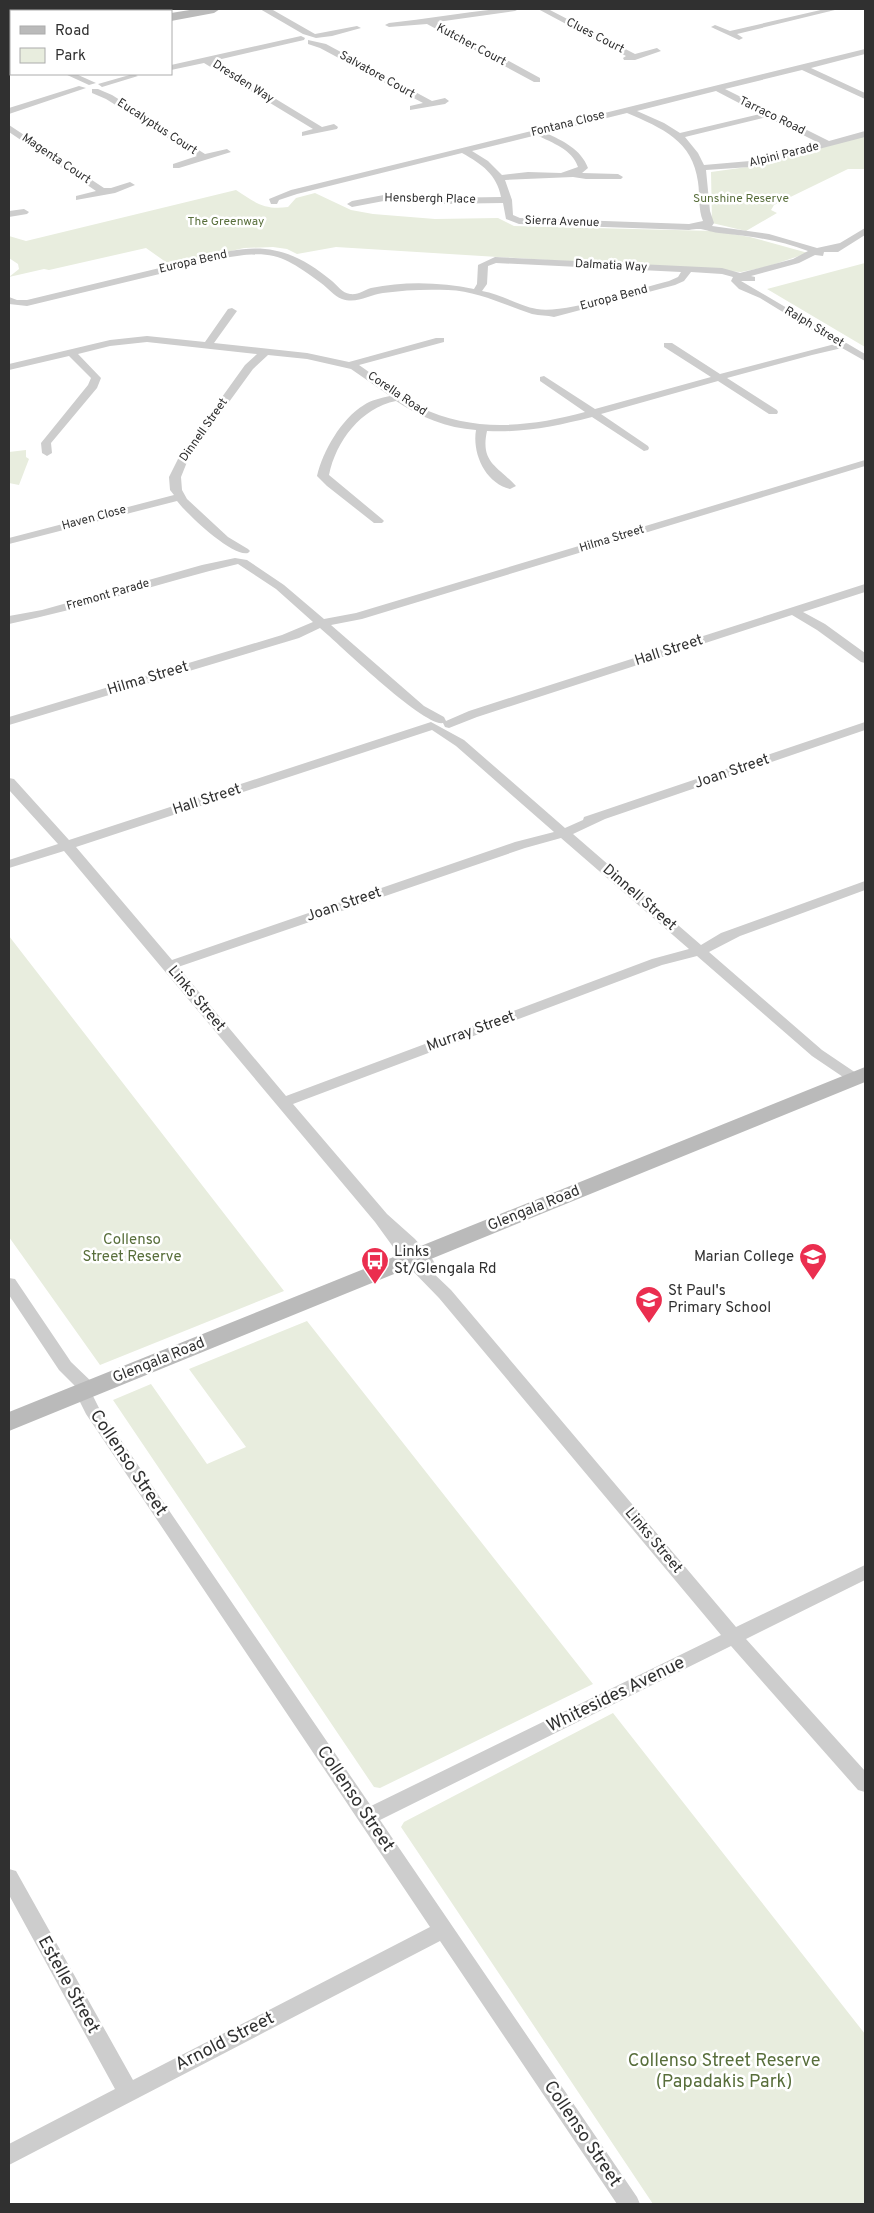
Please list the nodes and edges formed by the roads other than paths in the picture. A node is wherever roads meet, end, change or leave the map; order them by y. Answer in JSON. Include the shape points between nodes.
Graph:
{"nodes":[{"id":1,"x":214,"y":9,"type":"edge"},
{"id":2,"x":264,"y":9,"type":"edge"},
{"id":3,"x":515,"y":9,"type":"edge"},
{"id":4,"x":519,"y":9,"type":"edge"},
{"id":5,"x":541,"y":9,"type":"edge"},
{"id":6,"x":835,"y":9,"type":"edge"},
{"id":7,"x":271,"y":10,"type":"edge"},
{"id":8,"x":552,"y":11,"type":"edge"},
{"id":9,"x":172,"y":17,"type":"edge"},
{"id":10,"x":431,"y":21,"type":"junction"},
{"id":11,"x":389,"y":25,"type":"dead end"},
{"id":12,"x":715,"y":27,"type":"dead end"},
{"id":13,"x":357,"y":28,"type":"dead end"},
{"id":14,"x":730,"y":33,"type":"junction"},
{"id":15,"x":310,"y":38,"type":"junction"},
{"id":16,"x":741,"y":38,"type":"dead end"},
{"id":17,"x":657,"y":51,"type":"dead end"},
{"id":18,"x":865,"y":52,"type":"edge"},
{"id":19,"x":635,"y":56,"type":"junction"},
{"id":20,"x":210,"y":59,"type":"junction"},
{"id":21,"x":621,"y":60,"type":"dead end"},
{"id":22,"x":803,"y":67,"type":"junction"},
{"id":23,"x":172,"y":68,"type":"edge"},
{"id":24,"x":72,"y":75,"type":"edge"},
{"id":25,"x":134,"y":76,"type":"dead end"},
{"id":26,"x":523,"y":83,"type":"dead end"},
{"id":27,"x":92,"y":87,"type":"junction"},
{"id":28,"x":716,"y":88,"type":"junction"},
{"id":29,"x":865,"y":96,"type":"edge"},
{"id":30,"x":445,"y":101,"type":"dead end"},
{"id":31,"x":430,"y":104,"type":"junction"},
{"id":32,"x":413,"y":108,"type":"dead end"},
{"id":33,"x":628,"y":110,"type":"junction"},
{"id":34,"x":9,"y":111,"type":"edge"},
{"id":35,"x":769,"y":114,"type":"junction"},
{"id":36,"x":334,"y":127,"type":"dead end"},
{"id":37,"x":9,"y":128,"type":"edge"},
{"id":38,"x":320,"y":130,"type":"junction"},
{"id":39,"x":537,"y":132,"type":"junction"},
{"id":40,"x":305,"y":134,"type":"dead end"},
{"id":41,"x":865,"y":134,"type":"edge"},
{"id":42,"x":679,"y":136,"type":"junction"},
{"id":43,"x":828,"y":144,"type":"junction"},
{"id":44,"x":463,"y":150,"type":"junction"},
{"id":45,"x":228,"y":152,"type":"dead end"},
{"id":46,"x":204,"y":157,"type":"junction"},
{"id":47,"x":176,"y":166,"type":"dead end"},
{"id":48,"x":701,"y":168,"type":"junction"},
{"id":49,"x":574,"y":174,"type":"junction"},
{"id":50,"x":618,"y":177,"type":"dead end"},
{"id":51,"x":500,"y":178,"type":"junction"},
{"id":52,"x":130,"y":184,"type":"dead end"},
{"id":53,"x":102,"y":191,"type":"junction"},
{"id":54,"x":79,"y":198,"type":"dead end"},
{"id":55,"x":508,"y":200,"type":"junction"},
{"id":56,"x":274,"y":202,"type":"dead end"},
{"id":57,"x":352,"y":204,"type":"dead end"},
{"id":58,"x":24,"y":212,"type":"dead end"},
{"id":59,"x":9,"y":213,"type":"edge"},
{"id":60,"x":704,"y":222,"type":"junction"},
{"id":61,"x":865,"y":232,"type":"edge"},
{"id":62,"x":815,"y":253,"type":"junction"},
{"id":63,"x":676,"y":269,"type":"junction"},
{"id":64,"x":688,"y":270,"type":"junction"},
{"id":65,"x":740,"y":276,"type":"junction"},
{"id":66,"x":752,"y":279,"type":"junction"},
{"id":67,"x":666,"y":284,"type":"junction"},
{"id":68,"x":471,"y":290,"type":"junction"},
{"id":69,"x":9,"y":295,"type":"edge"},
{"id":70,"x":763,"y":296,"type":"junction"},
{"id":71,"x":46,"y":298,"type":"junction"},
{"id":72,"x":9,"y":300,"type":"edge"},
{"id":73,"x":232,"y":311,"type":"dead end"},
{"id":74,"x":440,"y":340,"type":"dead end"},
{"id":75,"x":841,"y":343,"type":"junction"},
{"id":76,"x":208,"y":345,"type":"junction"},
{"id":77,"x":668,"y":345,"type":"dead end"},
{"id":78,"x":260,"y":351,"type":"junction"},
{"id":79,"x":71,"y":352,"type":"junction"},
{"id":80,"x":865,"y":358,"type":"edge"},
{"id":81,"x":349,"y":365,"type":"junction"},
{"id":82,"x":9,"y":367,"type":"edge"},
{"id":83,"x":720,"y":377,"type":"junction"},
{"id":84,"x":544,"y":379,"type":"dead end"},
{"id":85,"x":399,"y":397,"type":"junction"},
{"id":86,"x":593,"y":412,"type":"junction"},
{"id":87,"x":773,"y":412,"type":"dead end"},
{"id":88,"x":482,"y":428,"type":"junction"},
{"id":89,"x":644,"y":448,"type":"dead end"},
{"id":90,"x":47,"y":452,"type":"dead end"},
{"id":91,"x":865,"y":463,"type":"edge"},
{"id":92,"x":510,"y":486,"type":"dead end"},
{"id":93,"x":179,"y":497,"type":"junction"},
{"id":94,"x":378,"y":521,"type":"dead end"},
{"id":95,"x":9,"y":540,"type":"edge"},
{"id":96,"x":240,"y":558,"type":"junction"},
{"id":97,"x":865,"y":588,"type":"edge"},
{"id":98,"x":797,"y":610,"type":"junction"},
{"id":99,"x":9,"y":620,"type":"edge"},
{"id":100,"x":324,"y":626,"type":"junction"},
{"id":101,"x":865,"y":659,"type":"edge"},
{"id":102,"x":9,"y":721,"type":"edge"},
{"id":103,"x":440,"y":725,"type":"junction"},
{"id":104,"x":865,"y":726,"type":"edge"},
{"id":105,"x":9,"y":782,"type":"edge"},
{"id":106,"x":561,"y":830,"type":"junction"},
{"id":107,"x":67,"y":846,"type":"junction"},
{"id":108,"x":9,"y":864,"type":"edge"},
{"id":109,"x":865,"y":885,"type":"edge"},
{"id":110,"x":696,"y":948,"type":"junction"},
{"id":111,"x":168,"y":966,"type":"junction"},
{"id":112,"x":855,"y":1078,"type":"edge"},
{"id":113,"x":284,"y":1102,"type":"junction"},
{"id":114,"x":415,"y":1257,"type":"junction"},
{"id":115,"x":9,"y":1283,"type":"edge"},
{"id":116,"x":83,"y":1392,"type":"junction"},
{"id":117,"x":9,"y":1422,"type":"edge"},
{"id":118,"x":865,"y":1572,"type":"edge"},
{"id":119,"x":734,"y":1637,"type":"junction"},
{"id":120,"x":865,"y":1784,"type":"edge"},
{"id":121,"x":367,"y":1817,"type":"junction"},
{"id":122,"x":9,"y":1877,"type":"edge"},
{"id":123,"x":443,"y":1930,"type":"junction"},
{"id":124,"x":128,"y":2092,"type":"junction"},
{"id":125,"x":9,"y":2155,"type":"edge"},
{"id":126,"x":629,"y":2204,"type":"edge"}],
"edges":[{"from":1,"to":9,"type":"street"},
{"from":2,"to":7,"type":"street","name":"Salvatore Court"},
{"from":3,"to":4,"type":"street","name":"Kutcher Court"},
{"from":3,"to":10,"type":"street","name":"Kutcher Court"},
{"from":5,"to":8,"type":"street","name":"Clues Court"},
{"from":6,"to":14,"type":"street"},
{"from":7,"to":15,"type":"street","name":"Salvatore Court"},
{"from":8,"to":19,"type":"street","name":"Clues Court"},
{"from":10,"to":11,"type":"street"},
{"from":10,"to":26,"type":"street","name":"Kutcher Court","via":[[540,79]]},
{"from":12,"to":14,"type":"street"},
{"from":13,"to":15,"type":"street","name":"Dresden Way"},
{"from":14,"to":16,"type":"street"},
{"from":15,"to":20,"type":"street","name":"Dresden Way"},
{"from":15,"to":31,"type":"street","name":"Salvatore Court"},
{"from":17,"to":19,"type":"street","name":"Clues Court"},
{"from":18,"to":22,"type":"street","name":"Fontana Close"},
{"from":19,"to":21,"type":"street","name":"Clues Court"},
{"from":20,"to":23,"type":"street"},
{"from":20,"to":38,"type":"street","name":"Dresden Way","via":[[208,62],[214,66]]},
{"from":22,"to":28,"type":"street","name":"Fontana Close"},
{"from":22,"to":29,"type":"street"},
{"from":24,"to":27,"type":"street"},
{"from":25,"to":27,"type":"street"},
{"from":27,"to":34,"type":"street"},
{"from":27,"to":46,"type":"street","name":"Eucalyptus Court"},
{"from":28,"to":33,"type":"street","name":"Fontana Close"},
{"from":28,"to":35,"type":"street","name":"Tarraco Road"},
{"from":30,"to":31,"type":"street","name":"Salvatore Court"},
{"from":31,"to":32,"type":"street","name":"Salvatore Court"},
{"from":33,"to":39,"type":"street","name":"Fontana Close"},
{"from":33,"to":42,"type":"street"},
{"from":35,"to":42,"type":"street"},
{"from":35,"to":43,"type":"street","name":"Tarraco Road"},
{"from":36,"to":38,"type":"street"},
{"from":37,"to":53,"type":"street","name":"Magenta Court"},
{"from":38,"to":40,"type":"street"},
{"from":39,"to":44,"type":"street","name":"Fontana Close"},
{"from":39,"to":49,"type":"street","via":[[577,155],[584,168]]},
{"from":41,"to":43,"type":"street","name":"Alpini Parade"},
{"from":42,"to":48,"type":"street"},
{"from":43,"to":48,"type":"street","name":"Alpini Parade","via":[[750,164]]},
{"from":44,"to":51,"type":"street","name":"Sierra Avenue","via":[[485,163]]},
{"from":44,"to":56,"type":"street","name":"Fontana Close","via":[[294,192],[280,196]]},
{"from":45,"to":46,"type":"street","name":"Eucalyptus Court"},
{"from":46,"to":47,"type":"street","name":"Eucalyptus Court"},
{"from":48,"to":60,"type":"street"},
{"from":49,"to":50,"type":"street"},
{"from":49,"to":51,"type":"street"},
{"from":51,"to":55,"type":"street","name":"Sierra Avenue"},
{"from":52,"to":53,"type":"street","name":"Magenta Court"},
{"from":53,"to":54,"type":"street","name":"Magenta Court"},
{"from":55,"to":57,"type":"street","name":"Hensbergh Place","via":[[436,201],[389,197]]},
{"from":55,"to":60,"type":"street","name":"Sierra Avenue","via":[[509,217],[519,221],[673,226]]},
{"from":58,"to":59,"type":"street"},
{"from":60,"to":62,"type":"street","name":"Sierra Avenue","via":[[709,228],[785,242]]},
{"from":61,"to":62,"type":"street","via":[[842,246]]},
{"from":62,"to":65,"type":"street"},
{"from":62,"to":66,"type":"street","via":[[808,262]]},
{"from":63,"to":64,"type":"street","name":"Dalmatia Way"},
{"from":63,"to":67,"type":"street","name":"Europa Bend","via":[[676,277]]},
{"from":63,"to":68,"type":"street","name":"Dalmatia Way","via":[[517,262],[496,264],[483,276],[481,286]]},
{"from":64,"to":65,"type":"street","name":"Dalmatia Way"},
{"from":64,"to":67,"type":"street","name":"Europa Bend","via":[[681,279]]},
{"from":65,"to":66,"type":"street","name":"Dalmatia Way"},
{"from":65,"to":70,"type":"street","name":"Ralph Street","via":[[736,281],[742,287]]},
{"from":66,"to":70,"type":"street","name":"Ralph Street","via":[[752,286]]},
{"from":67,"to":68,"type":"street","name":"Europa Bend","via":[[541,317],[529,314],[502,298]]},
{"from":68,"to":71,"type":"street","name":"Europa Bend","via":[[426,286],[380,290],[351,297],[342,295],[290,256],[259,250]]},
{"from":69,"to":71,"type":"street","name":"Europa Bend","via":[[24,300]]},
{"from":70,"to":75,"type":"street","name":"Ralph Street"},
{"from":71,"to":72,"type":"street","name":"Europa Bend","via":[[22,304]]},
{"from":73,"to":76,"type":"street"},
{"from":74,"to":81,"type":"street"},
{"from":75,"to":80,"type":"street","name":"Ralph Street"},
{"from":75,"to":83,"type":"street","name":"Corella Road"},
{"from":76,"to":78,"type":"street","name":"Corella Road"},
{"from":76,"to":79,"type":"street","name":"Corella Road","via":[[137,340]]},
{"from":77,"to":83,"type":"street"},
{"from":78,"to":81,"type":"street","name":"Corella Road","via":[[327,359]]},
{"from":78,"to":93,"type":"street","name":"Dinnell Street","via":[[176,470],[174,484]]},
{"from":79,"to":82,"type":"street","name":"Corella Road"},
{"from":79,"to":90,"type":"street","via":[[96,378],[46,443]]},
{"from":81,"to":85,"type":"street","name":"Corella Road"},
{"from":83,"to":86,"type":"street","name":"Corella Road"},
{"from":83,"to":87,"type":"street"},
{"from":84,"to":86,"type":"street"},
{"from":85,"to":88,"type":"street","name":"Corella Road","via":[[438,419]]},
{"from":85,"to":94,"type":"street","via":[[374,403],[361,411],[324,467],[324,476],[331,484]]},
{"from":86,"to":88,"type":"street","name":"Corella Road","via":[[539,426]]},
{"from":86,"to":89,"type":"street"},
{"from":88,"to":92,"type":"street","via":[[479,444],[482,458],[492,472]]},
{"from":91,"to":100,"type":"street","name":"Hilma Street"},
{"from":93,"to":95,"type":"street","name":"Haven Close"},
{"from":93,"to":96,"type":"street"},
{"from":96,"to":99,"type":"street","name":"Fremont Parade"},
{"from":96,"to":100,"type":"street","name":"Dinnell Street"},
{"from":97,"to":98,"type":"street","name":"Hall Street"},
{"from":98,"to":101,"type":"street"},
{"from":98,"to":103,"type":"street","name":"Hall Street"},
{"from":100,"to":102,"type":"street","name":"Hilma Street"},
{"from":100,"to":103,"type":"street","name":"Dinnell Street"},
{"from":103,"to":106,"type":"street","name":"Dinnell Street"},
{"from":103,"to":107,"type":"street","name":"Hall Street"},
{"from":104,"to":106,"type":"street","name":"Joan Street"},
{"from":105,"to":107,"type":"street","name":"Links Street"},
{"from":106,"to":110,"type":"street","name":"Dinnell Street"},
{"from":106,"to":111,"type":"street","name":"Joan Street"},
{"from":107,"to":108,"type":"street","name":"Hall Street"},
{"from":107,"to":111,"type":"street","name":"Links Street"},
{"from":109,"to":110,"type":"street","name":"Murray Street"},
{"from":110,"to":112,"type":"street","name":"Dinnell Street","via":[[817,1053],[832,1072]]},
{"from":110,"to":113,"type":"street","name":"Murray Street"},
{"from":111,"to":113,"type":"street","name":"Links Street"},
{"from":112,"to":114,"type":"street","name":"Glengala Road"},
{"from":113,"to":114,"type":"street","name":"Links Street","via":[[381,1218],[399,1247]]},
{"from":114,"to":116,"type":"street","name":"Glengala Road"},
{"from":114,"to":119,"type":"street","name":"Links Street"},
{"from":115,"to":116,"type":"street","name":"Collenso Street"},
{"from":116,"to":117,"type":"street","name":"Glengala Road"},
{"from":116,"to":121,"type":"street","name":"Collenso Street","via":[[92,1410]]},
{"from":118,"to":119,"type":"street","name":"Whitesides Avenue"},
{"from":119,"to":120,"type":"street","name":"Links Street"},
{"from":119,"to":121,"type":"street","name":"Whitesides Avenue"},
{"from":121,"to":123,"type":"street","name":"Collenso Street"},
{"from":122,"to":124,"type":"street","name":"Estelle Street"},
{"from":123,"to":124,"type":"street","name":"Arnold Street"},
{"from":123,"to":126,"type":"street","name":"Collenso Street"},
{"from":124,"to":125,"type":"street","name":"Arnold Street"}]}
